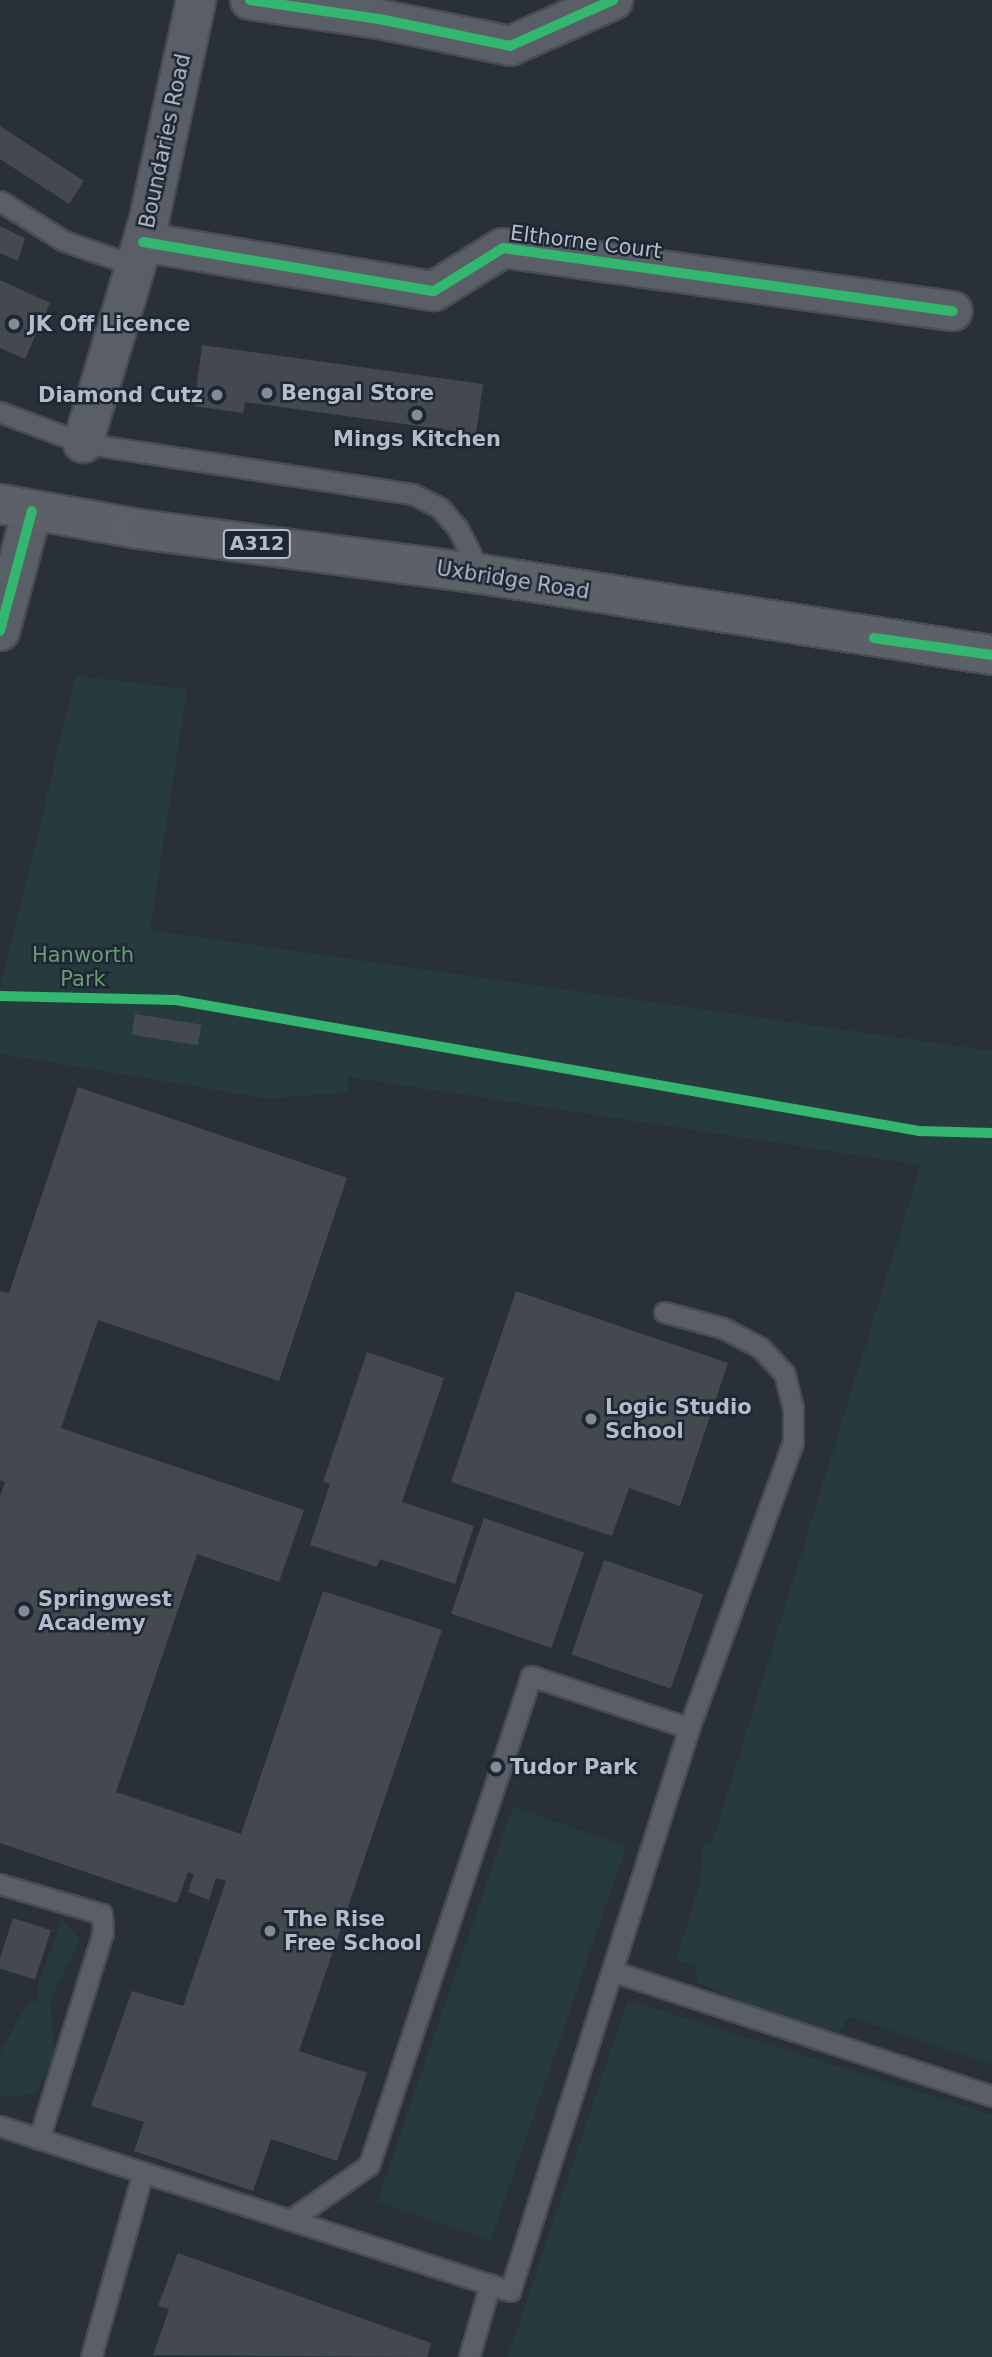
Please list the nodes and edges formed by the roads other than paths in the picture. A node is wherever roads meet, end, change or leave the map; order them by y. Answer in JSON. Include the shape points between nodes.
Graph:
{"nodes":[{"id":1,"x":196,"y":0,"type":"edge"},
{"id":2,"x":250,"y":0,"type":"edge"},
{"id":3,"x":613,"y":0,"type":"edge"},
{"id":4,"x":0,"y":201,"type":"edge"},
{"id":5,"x":139,"y":254,"type":"junction"},
{"id":6,"x":953,"y":311,"type":"dead end"},
{"id":7,"x":0,"y":412,"type":"edge"},
{"id":8,"x":83,"y":443,"type":"junction"},
{"id":9,"x":16,"y":508,"type":"edge"},
{"id":10,"x":481,"y":574,"type":"junction"},
{"id":11,"x":0,"y":631,"type":"edge"},
{"id":12,"x":992,"y":655,"type":"edge"},
{"id":13,"x":664,"y":1312,"type":"dead end"},
{"id":14,"x":689,"y":1728,"type":"junction"},
{"id":15,"x":0,"y":1884,"type":"edge"},
{"id":16,"x":612,"y":1971,"type":"junction"},
{"id":17,"x":992,"y":2096,"type":"edge"},
{"id":18,"x":0,"y":2126,"type":"edge"},
{"id":19,"x":39,"y":2139,"type":"junction"},
{"id":20,"x":143,"y":2172,"type":"junction"},
{"id":21,"x":290,"y":2220,"type":"junction"},
{"id":22,"x":490,"y":2284,"type":"junction"},
{"id":23,"x":91,"y":2357,"type":"edge"},
{"id":24,"x":469,"y":2357,"type":"edge"}],
"edges":[{"from":1,"to":5,"type":"street","name":"Boundaries Road"},
{"from":2,"to":3,"type":"street","via":[[379,19],[510,46]]},
{"from":4,"to":5,"type":"lane","via":[[64,241]]},
{"from":5,"to":6,"type":"street","name":"Elthorne Court","via":[[434,291],[503,248]]},
{"from":5,"to":8,"type":"street","name":"Boundaries Road"},
{"from":7,"to":8,"type":"lane"},
{"from":8,"to":10,"type":"lane","via":[[413,494],[440,508],[458,529]]},
{"from":9,"to":10,"type":"main road","name":"Uxbridge Road","number":"A312"},
{"from":9,"to":11,"type":"street"},
{"from":10,"to":12,"type":"main road","name":"Uxbridge Road","number":"A312"},
{"from":13,"to":14,"type":"lane","via":[[723,1328],[761,1349],[784,1373],[793,1408],[793,1442]]},
{"from":14,"to":16,"type":"lane"},
{"from":14,"to":21,"type":"lane","via":[[531,1676],[369,2165]]},
{"from":15,"to":19,"type":"lane","via":[[102,1914],[103,1933]]},
{"from":16,"to":17,"type":"lane"},
{"from":16,"to":22,"type":"lane","via":[[510,2291]]},
{"from":18,"to":19,"type":"lane"},
{"from":19,"to":20,"type":"lane"},
{"from":20,"to":21,"type":"lane"},
{"from":20,"to":23,"type":"lane"},
{"from":21,"to":22,"type":"lane"},
{"from":22,"to":24,"type":"lane"}]}
